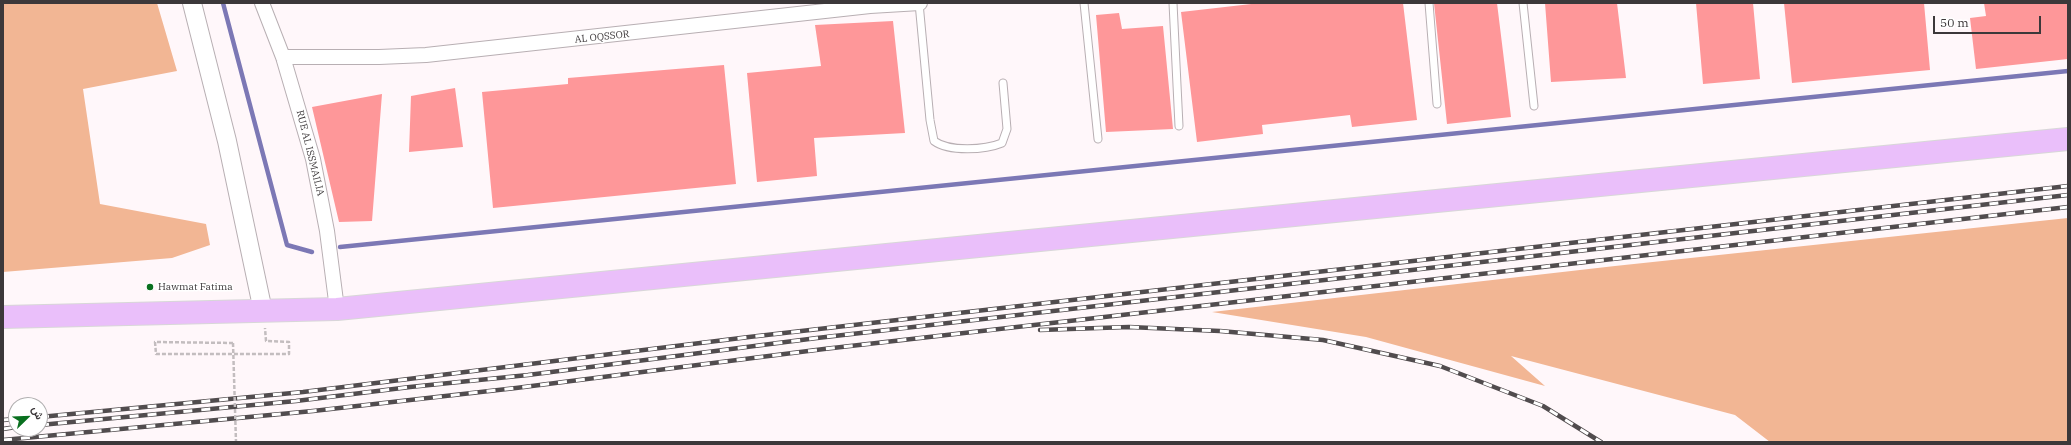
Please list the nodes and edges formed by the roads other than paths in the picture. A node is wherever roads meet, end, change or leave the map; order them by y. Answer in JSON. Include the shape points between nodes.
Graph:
{"nodes":[{"id":1,"x":192,"y":3,"type":"edge"},
{"id":2,"x":262,"y":3,"type":"edge"},
{"id":3,"x":920,"y":3,"type":"edge"},
{"id":4,"x":1084,"y":3,"type":"edge"},
{"id":5,"x":1173,"y":3,"type":"edge"},
{"id":6,"x":1429,"y":3,"type":"edge"},
{"id":7,"x":1523,"y":3,"type":"edge"},
{"id":8,"x":283,"y":56,"type":"junction"},
{"id":9,"x":1003,"y":83,"type":"dead end"},
{"id":10,"x":1437,"y":104,"type":"dead end"},
{"id":11,"x":1534,"y":106,"type":"dead end"},
{"id":12,"x":1179,"y":126,"type":"dead end"},
{"id":13,"x":1098,"y":139,"type":"dead end"},
{"id":14,"x":2068,"y":139,"type":"edge"},
{"id":15,"x":336,"y":309,"type":"junction"},
{"id":16,"x":264,"y":311,"type":"junction"},
{"id":17,"x":3,"y":317,"type":"edge"}],
"edges":[{"from":1,"to":16,"type":"street","via":[[225,134]]},
{"from":2,"to":8,"type":"street","name":"RUE AL ISSMAILIA"},
{"from":3,"to":8,"type":"street","name":"AL OQSSOR","via":[[862,7],[426,55]]},
{"from":3,"to":9,"type":"lane","via":[[934,141],[940,146],[950,148],[985,147],[1002,143],[1007,129]]},
{"from":4,"to":13,"type":"lane"},
{"from":5,"to":12,"type":"lane"},
{"from":6,"to":10,"type":"lane"},
{"from":7,"to":11,"type":"lane"},
{"from":8,"to":15,"type":"street","name":"RUE AL ISSMAILIA","via":[[321,195]]},
{"from":14,"to":15,"type":"main road"},
{"from":15,"to":16,"type":"main road"},
{"from":16,"to":17,"type":"main road"}]}
